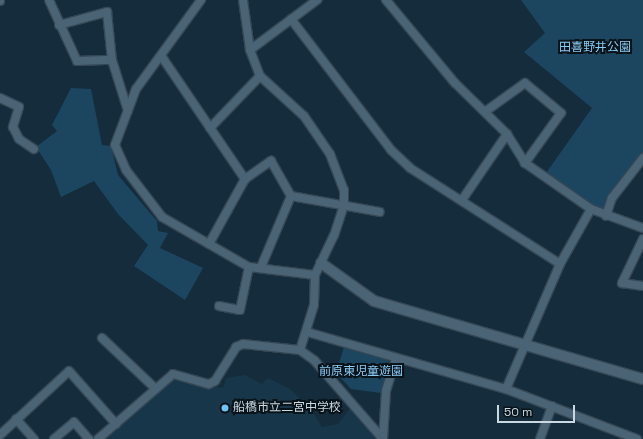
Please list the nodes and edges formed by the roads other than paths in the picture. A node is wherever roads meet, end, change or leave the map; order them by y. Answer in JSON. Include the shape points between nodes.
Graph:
{"nodes":[{"id":1,"x":49,"y":0,"type":"edge"},
{"id":2,"x":201,"y":0,"type":"edge"},
{"id":3,"x":243,"y":0,"type":"edge"},
{"id":4,"x":317,"y":0,"type":"edge"},
{"id":5,"x":386,"y":0,"type":"edge"},
{"id":6,"x":291,"y":19,"type":"junction"},
{"id":7,"x":59,"y":25,"type":"junction"},
{"id":8,"x":250,"y":50,"type":"junction"},
{"id":9,"x":162,"y":57,"type":"junction"},
{"id":10,"x":112,"y":60,"type":"junction"},
{"id":11,"x":260,"y":76,"type":"junction"},
{"id":12,"x":0,"y":98,"type":"edge"},
{"id":13,"x":128,"y":111,"type":"junction"},
{"id":14,"x":486,"y":111,"type":"junction"},
{"id":15,"x":210,"y":128,"type":"junction"},
{"id":16,"x":507,"y":134,"type":"junction"},
{"id":17,"x":34,"y":150,"type":"dead end"},
{"id":18,"x":643,"y":158,"type":"edge"},
{"id":19,"x":525,"y":163,"type":"junction"},
{"id":20,"x":245,"y":179,"type":"junction"},
{"id":21,"x":291,"y":196,"type":"junction"},
{"id":22,"x":462,"y":200,"type":"junction"},
{"id":23,"x":344,"y":205,"type":"junction"},
{"id":24,"x":591,"y":210,"type":"junction"},
{"id":25,"x":380,"y":212,"type":"dead end"},
{"id":26,"x":606,"y":216,"type":"junction"},
{"id":27,"x":643,"y":228,"type":"edge"},
{"id":28,"x":643,"y":239,"type":"edge"},
{"id":29,"x":209,"y":244,"type":"junction"},
{"id":30,"x":321,"y":262,"type":"junction"},
{"id":31,"x":560,"y":264,"type":"junction"},
{"id":32,"x":249,"y":267,"type":"junction"},
{"id":33,"x":261,"y":267,"type":"junction"},
{"id":34,"x":315,"y":275,"type":"junction"},
{"id":35,"x":643,"y":286,"type":"edge"},
{"id":36,"x":219,"y":306,"type":"dead end"},
{"id":37,"x":307,"y":332,"type":"junction"},
{"id":38,"x":102,"y":338,"type":"dead end"},
{"id":39,"x":522,"y":346,"type":"junction"},
{"id":40,"x":300,"y":350,"type":"junction"},
{"id":41,"x":396,"y":358,"type":"junction"},
{"id":42,"x":643,"y":379,"type":"edge"},
{"id":43,"x":156,"y":389,"type":"junction"},
{"id":44,"x":506,"y":389,"type":"junction"},
{"id":45,"x":552,"y":406,"type":"junction"},
{"id":46,"x":16,"y":419,"type":"junction"},
{"id":47,"x":116,"y":424,"type":"junction"},
{"id":48,"x":0,"y":436,"type":"edge"},
{"id":49,"x":34,"y":439,"type":"edge"},
{"id":50,"x":54,"y":439,"type":"edge"},
{"id":51,"x":89,"y":439,"type":"edge"},
{"id":52,"x":98,"y":439,"type":"edge"},
{"id":53,"x":540,"y":439,"type":"edge"},
{"id":54,"x":637,"y":439,"type":"edge"}],
"edges":[{"from":1,"to":7,"type":"street"},
{"from":2,"to":9,"type":"street"},
{"from":3,"to":8,"type":"street"},
{"from":4,"to":6,"type":"street"},
{"from":5,"to":14,"type":"street","via":[[455,83]]},
{"from":6,"to":8,"type":"street"},
{"from":6,"to":22,"type":"street","via":[[391,150],[410,168]]},
{"from":7,"to":10,"type":"street","via":[[77,61]]},
{"from":7,"to":10,"type":"street","via":[[107,12]]},
{"from":8,"to":11,"type":"street"},
{"from":9,"to":13,"type":"street","via":[[136,89]]},
{"from":9,"to":15,"type":"street"},
{"from":10,"to":13,"type":"street"},
{"from":11,"to":15,"type":"street"},
{"from":11,"to":23,"type":"street","via":[[304,116],[330,154],[344,190]]},
{"from":12,"to":17,"type":"street","via":[[19,107],[13,127],[19,139]]},
{"from":13,"to":29,"type":"street","via":[[115,145],[126,170],[162,217]]},
{"from":14,"to":16,"type":"street"},
{"from":14,"to":19,"type":"street","via":[[525,83],[561,113]]},
{"from":15,"to":20,"type":"street"},
{"from":16,"to":19,"type":"street"},
{"from":16,"to":22,"type":"street"},
{"from":18,"to":26,"type":"street","via":[[612,198]]},
{"from":19,"to":24,"type":"street"},
{"from":20,"to":21,"type":"street","via":[[271,161]]},
{"from":20,"to":29,"type":"street"},
{"from":21,"to":23,"type":"street"},
{"from":21,"to":33,"type":"street"},
{"from":22,"to":31,"type":"street"},
{"from":23,"to":25,"type":"street"},
{"from":23,"to":30,"type":"street"},
{"from":24,"to":26,"type":"street"},
{"from":24,"to":31,"type":"street"},
{"from":26,"to":27,"type":"street"},
{"from":28,"to":35,"type":"street","via":[[622,283]]},
{"from":29,"to":32,"type":"street"},
{"from":30,"to":34,"type":"street"},
{"from":30,"to":39,"type":"street","via":[[374,301]]},
{"from":31,"to":39,"type":"street"},
{"from":32,"to":33,"type":"street"},
{"from":32,"to":36,"type":"street","via":[[240,310]]},
{"from":33,"to":34,"type":"street"},
{"from":34,"to":37,"type":"street"},
{"from":37,"to":40,"type":"street"},
{"from":37,"to":41,"type":"street"},
{"from":38,"to":43,"type":"street"},
{"from":39,"to":42,"type":"street"},
{"from":39,"to":44,"type":"street"},
{"from":40,"to":41,"type":"street","via":[[314,360],[383,439],[386,391]]},
{"from":40,"to":43,"type":"street","via":[[243,344],[236,346],[215,381],[209,384],[173,374]]},
{"from":41,"to":44,"type":"street"},
{"from":43,"to":47,"type":"street"},
{"from":44,"to":45,"type":"street"},
{"from":45,"to":53,"type":"street"},
{"from":45,"to":54,"type":"street"},
{"from":46,"to":47,"type":"street","via":[[69,371]]},
{"from":46,"to":48,"type":"street"},
{"from":46,"to":49,"type":"street"},
{"from":47,"to":52,"type":"street"},
{"from":50,"to":51,"type":"street","via":[[74,422]]}]}
